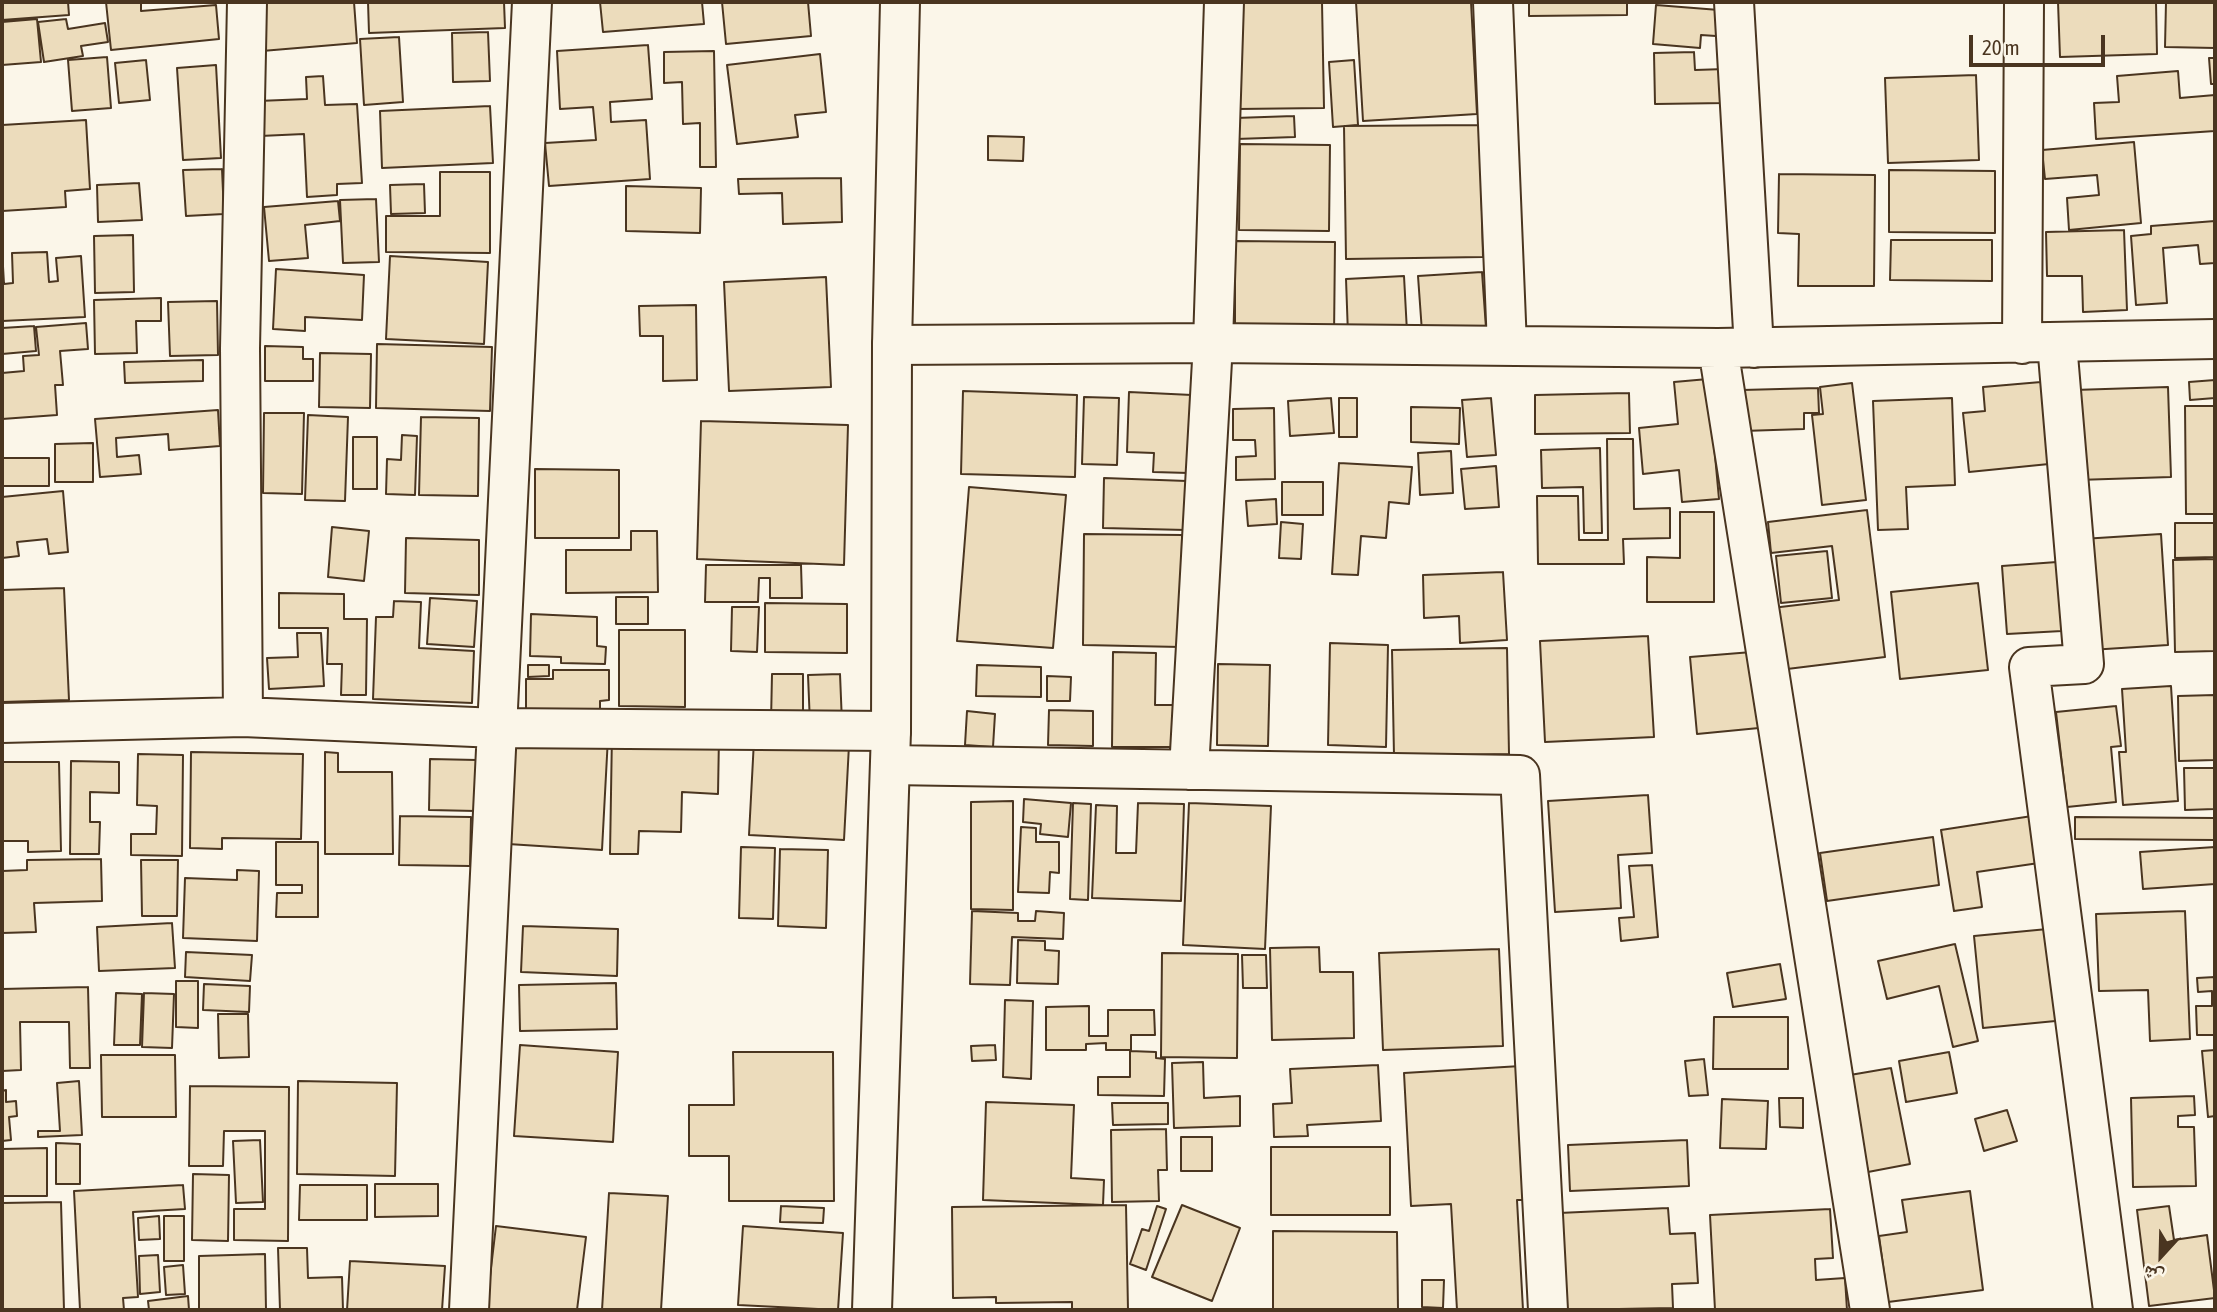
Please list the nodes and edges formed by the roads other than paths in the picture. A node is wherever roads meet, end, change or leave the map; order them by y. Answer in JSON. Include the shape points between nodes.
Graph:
{"nodes":[{"id":1,"x":247,"y":2,"type":"edge"},
{"id":2,"x":532,"y":2,"type":"edge"},
{"id":3,"x":900,"y":2,"type":"edge"},
{"id":4,"x":1224,"y":2,"type":"edge"},
{"id":5,"x":1493,"y":2,"type":"edge"},
{"id":6,"x":1734,"y":2,"type":"edge"},
{"id":7,"x":2024,"y":2,"type":"edge"},
{"id":8,"x":2215,"y":339,"type":"edge"},
{"id":9,"x":1213,"y":343,"type":"junction"},
{"id":10,"x":2040,"y":343,"type":"junction"},
{"id":11,"x":892,"y":345,"type":"junction"},
{"id":12,"x":1507,"y":346,"type":"junction"},
{"id":13,"x":1736,"y":348,"type":"junction"},
{"id":14,"x":243,"y":718,"type":"junction"},
{"id":15,"x":2,"y":723,"type":"edge"},
{"id":16,"x":497,"y":728,"type":"junction"},
{"id":17,"x":890,"y":748,"type":"junction"},
{"id":18,"x":1189,"y":770,"type":"junction"},
{"id":19,"x":468,"y":1310,"type":"edge"},
{"id":20,"x":872,"y":1310,"type":"edge"},
{"id":21,"x":1548,"y":1310,"type":"edge"},
{"id":22,"x":1870,"y":1310,"type":"edge"},
{"id":23,"x":2113,"y":1310,"type":"edge"}],
"edges":[{"from":1,"to":14,"type":"street","via":[[240,348]]},
{"from":2,"to":16,"type":"street"},
{"from":3,"to":11,"type":"street"},
{"from":4,"to":9,"type":"street"},
{"from":5,"to":12,"type":"street"},
{"from":6,"to":13,"type":"street"},
{"from":7,"to":10,"type":"street"},
{"from":8,"to":10,"type":"street"},
{"from":9,"to":11,"type":"street"},
{"from":9,"to":12,"type":"street"},
{"from":9,"to":18,"type":"street"},
{"from":10,"to":13,"type":"street"},
{"from":10,"to":23,"type":"street","via":[[2084,664],[2029,667]]},
{"from":11,"to":17,"type":"street"},
{"from":12,"to":13,"type":"street"},
{"from":13,"to":22,"type":"street"},
{"from":14,"to":15,"type":"street"},
{"from":14,"to":16,"type":"street"},
{"from":16,"to":17,"type":"street"},
{"from":16,"to":19,"type":"street"},
{"from":17,"to":18,"type":"street"},
{"from":17,"to":20,"type":"street"},
{"from":18,"to":21,"type":"street","via":[[1520,775]]}]}
